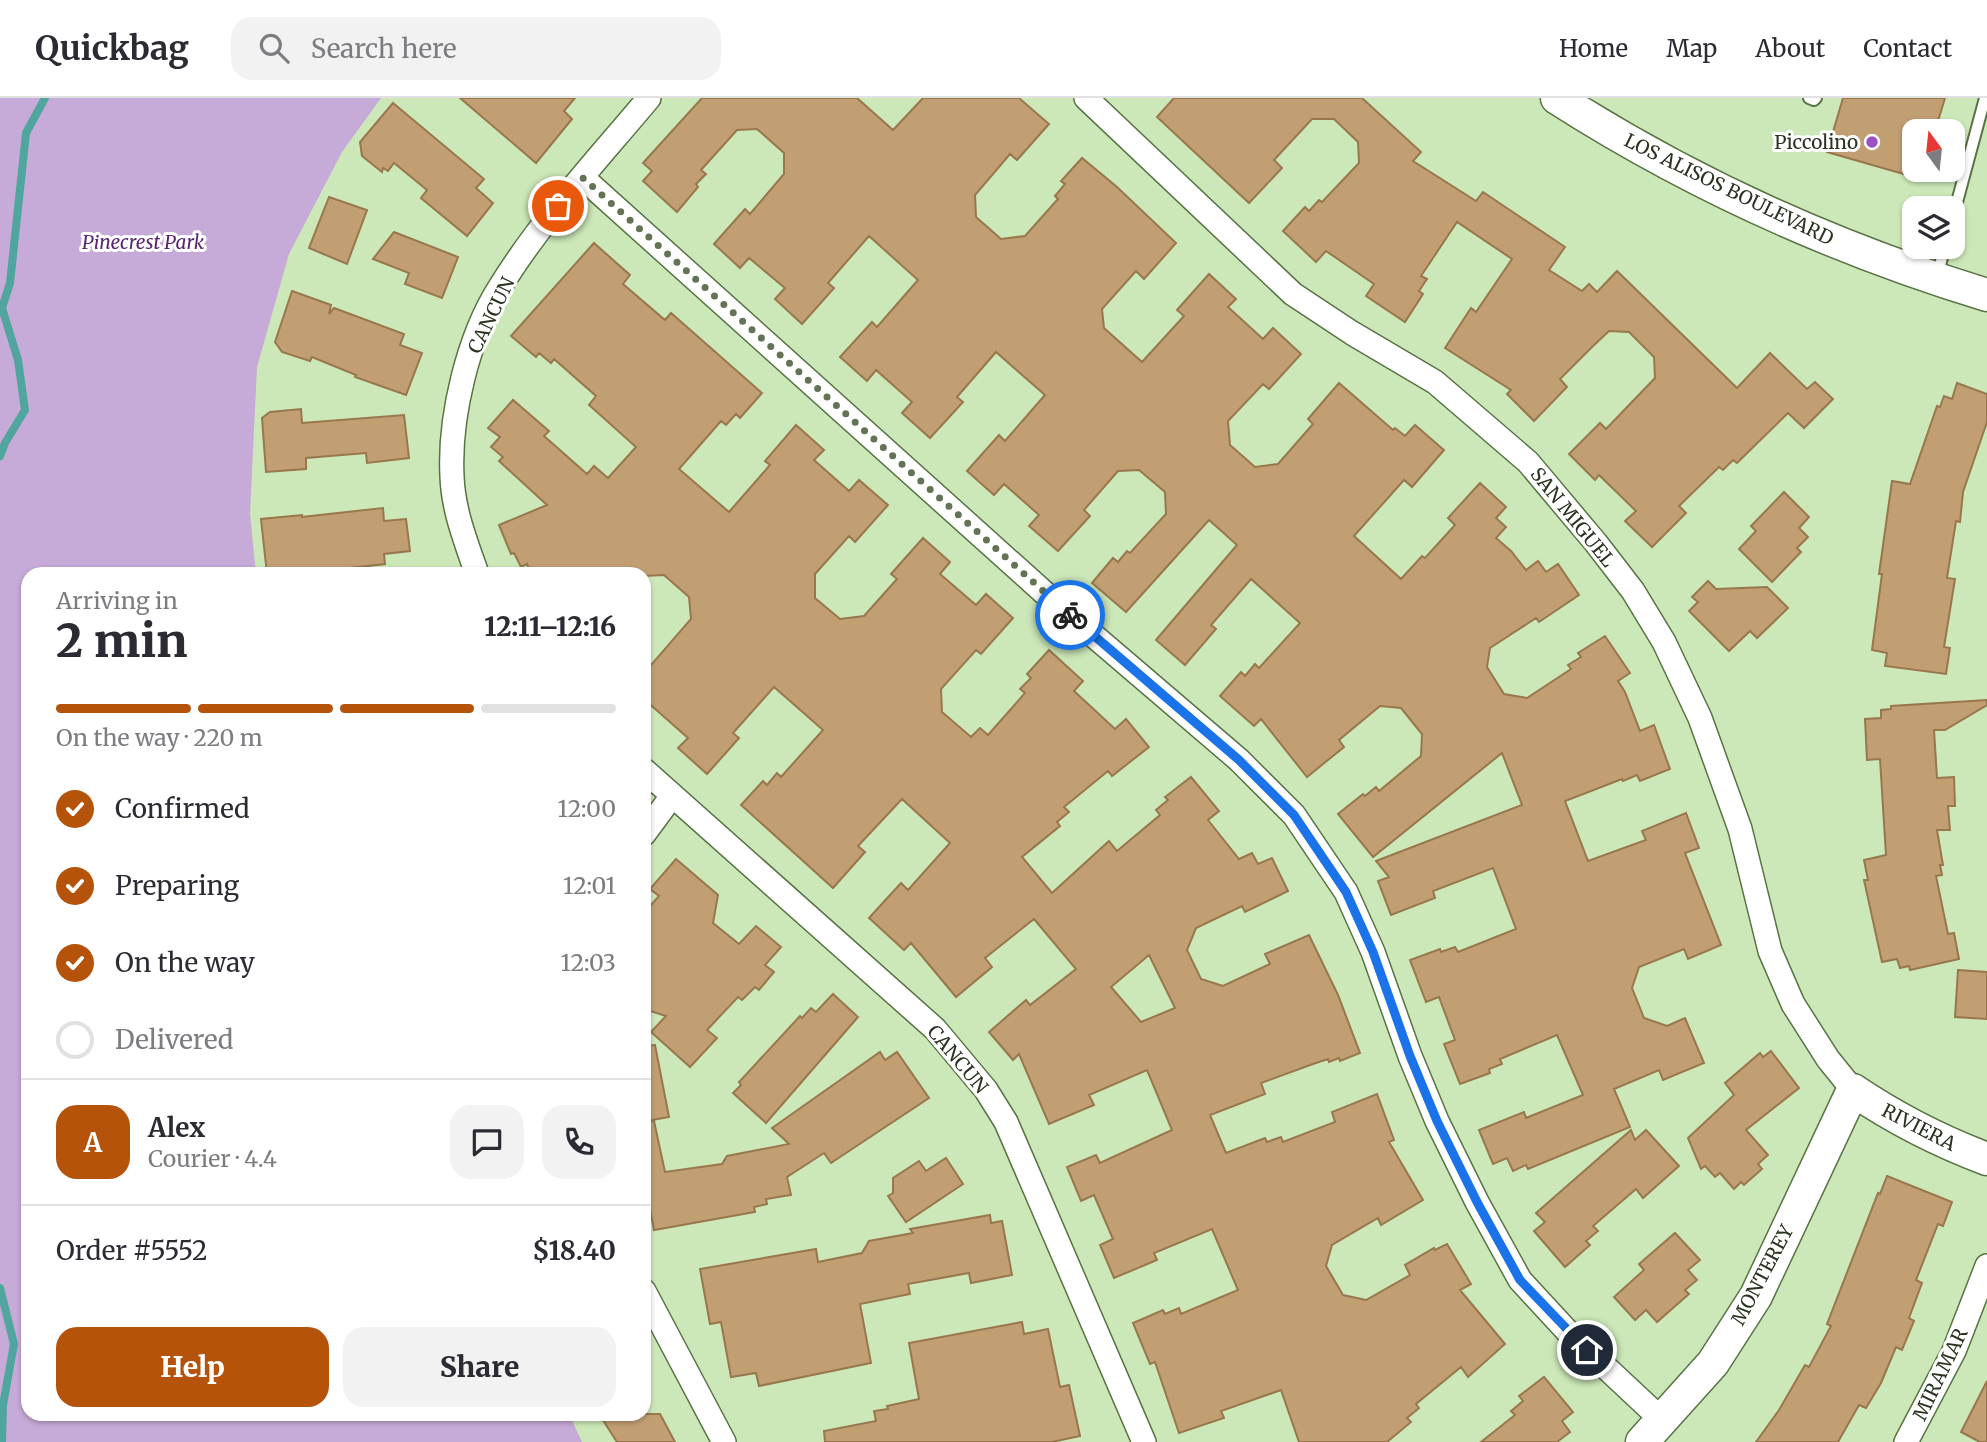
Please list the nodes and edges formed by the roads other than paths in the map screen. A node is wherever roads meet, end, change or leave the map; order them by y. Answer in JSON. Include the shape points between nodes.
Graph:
{"nodes":[{"id":1,"x":649,"y":98,"type":"edge"},
{"id":2,"x":1086,"y":98,"type":"edge"},
{"id":3,"x":1557,"y":98,"type":"edge"},
{"id":4,"x":1809,"y":98,"type":"edge"},
{"id":5,"x":1816,"y":98,"type":"edge"},
{"id":6,"x":1985,"y":98,"type":"edge"},
{"id":7,"x":583,"y":178,"type":"junction"},
{"id":8,"x":1959,"y":196,"type":"edge"},
{"id":9,"x":1942,"y":259,"type":"edge"},
{"id":10,"x":1937,"y":279,"type":"junction"},
{"id":11,"x":1987,"y":295,"type":"edge"},
{"id":12,"x":475,"y":567,"type":"edge"},
{"id":13,"x":651,"y":777,"type":"edge"},
{"id":14,"x":672,"y":796,"type":"junction"},
{"id":15,"x":651,"y":824,"type":"edge"},
{"id":16,"x":1853,"y":1090,"type":"junction"},
{"id":17,"x":1987,"y":1159,"type":"edge"},
{"id":18,"x":1987,"y":1266,"type":"edge"},
{"id":19,"x":651,"y":1305,"type":"edge"},
{"id":20,"x":1652,"y":1432,"type":"edge"},
{"id":21,"x":724,"y":1442,"type":"edge"},
{"id":22,"x":1144,"y":1442,"type":"edge"},
{"id":23,"x":1906,"y":1442,"type":"edge"}],
"edges":[{"from":1,"to":7,"type":"street","name":"CANCUN"},
{"from":2,"to":16,"type":"street","name":"SAN MIGUEL","via":[[1293,293],[1435,382],[1528,462],[1596,543],[1646,612],[1695,707],[1740,829],[1770,951],[1793,1004]]},
{"from":3,"to":10,"type":"street","name":"LOS ALISOS BOULEVARD","via":[[1749,203]]},
{"from":4,"to":5,"type":"lane"},
{"from":6,"to":8,"type":"lane"},
{"from":7,"to":12,"type":"street","name":"CANCUN","via":[[499,288],[465,371],[452,440],[452,478],[459,521]]},
{"from":7,"to":20,"type":"street","via":[[1059,606],[1239,760],[1294,815],[1346,892],[1437,1121],[1520,1280]]},
{"from":9,"to":10,"type":"lane"},
{"from":10,"to":11,"type":"street","name":"LOS ALISOS BOULEVARD"},
{"from":13,"to":14,"type":"street","name":"CANCUN"},
{"from":14,"to":15,"type":"street"},
{"from":14,"to":22,"type":"street","name":"CANCUN","via":[[935,1029],[986,1090],[1006,1122]]},
{"from":16,"to":17,"type":"street","name":"RIVIERA","via":[[1889,1115]]},
{"from":16,"to":20,"type":"street","name":"MONTEREY","via":[[1756,1296],[1713,1363]]},
{"from":18,"to":23,"type":"street","name":"MIRAMAR","via":[[1954,1352]]},
{"from":19,"to":21,"type":"street"}]}
